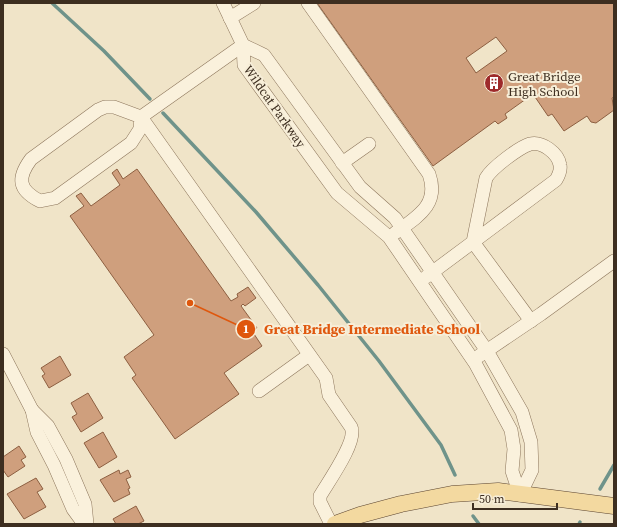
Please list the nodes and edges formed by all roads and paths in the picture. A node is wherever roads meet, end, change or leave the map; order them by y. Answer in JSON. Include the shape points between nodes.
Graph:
{"nodes":[{"id":1,"x":223,"y":3,"type":"edge"},
{"id":2,"x":254,"y":3,"type":"edge"},
{"id":3,"x":308,"y":3,"type":"edge"},
{"id":4,"x":230,"y":18,"type":"junction"},
{"id":5,"x":243,"y":45,"type":"junction"},
{"id":6,"x":141,"y":117,"type":"junction"},
{"id":7,"x":369,"y":144,"type":"dead end"},
{"id":8,"x":342,"y":163,"type":"junction"},
{"id":9,"x":402,"y":228,"type":"junction"},
{"id":10,"x":389,"y":237,"type":"junction"},
{"id":11,"x":473,"y":242,"type":"junction"},
{"id":12,"x":614,"y":261,"type":"edge"},
{"id":13,"x":432,"y":272,"type":"junction"},
{"id":14,"x":419,"y":282,"type":"junction"},
{"id":15,"x":531,"y":321,"type":"junction"},
{"id":16,"x":487,"y":351,"type":"junction"},
{"id":17,"x":3,"y":354,"type":"edge"},
{"id":18,"x":309,"y":355,"type":"junction"},
{"id":19,"x":472,"y":359,"type":"junction"},
{"id":20,"x":259,"y":391,"type":"dead end"},
{"id":21,"x":522,"y":412,"type":"junction"},
{"id":22,"x":506,"y":420,"type":"junction"},
{"id":23,"x":60,"y":462,"type":"junction"},
{"id":24,"x":520,"y":495,"type":"junction"},
{"id":25,"x":614,"y":506,"type":"edge"},
{"id":26,"x":84,"y":524,"type":"edge"},
{"id":27,"x":87,"y":524,"type":"edge"},
{"id":28,"x":330,"y":524,"type":"edge"},
{"id":29,"x":336,"y":524,"type":"edge"}],
"edges":[{"from":1,"to":4,"type":"street"},
{"from":2,"to":4,"type":"street"},
{"from":3,"to":9,"type":"street","via":[[429,174],[433,191],[430,200],[417,217]]},
{"from":4,"to":5,"type":"street"},
{"from":5,"to":6,"type":"street"},
{"from":5,"to":8,"type":"street","name":"Wildcat Parkway","via":[[264,55]]},
{"from":5,"to":10,"type":"street","name":"Wildcat Parkway","via":[[244,65],[337,193]]},
{"from":6,"to":6,"type":"street","via":[[114,107],[98,110],[31,159],[20,181],[25,190],[40,201],[55,198],[131,143],[140,129]]},
{"from":6,"to":18,"type":"street"},
{"from":7,"to":8,"type":"street"},
{"from":8,"to":9,"type":"street","name":"Wildcat Parkway","via":[[360,187],[395,218]]},
{"from":9,"to":10,"type":"street"},
{"from":9,"to":13,"type":"street","name":"Wildcat Parkway"},
{"from":10,"to":14,"type":"street","name":"Wildcat Parkway"},
{"from":11,"to":11,"type":"street","via":[[556,180],[560,166],[552,150],[543,145],[530,144],[490,171],[486,178]]},
{"from":11,"to":13,"type":"street"},
{"from":11,"to":15,"type":"street"},
{"from":12,"to":15,"type":"street"},
{"from":13,"to":14,"type":"street"},
{"from":13,"to":16,"type":"street","name":"Wildcat Parkway"},
{"from":14,"to":19,"type":"street","name":"Wildcat Parkway"},
{"from":15,"to":16,"type":"street"},
{"from":16,"to":19,"type":"street"},
{"from":16,"to":21,"type":"street","name":"Wildcat Parkway"},
{"from":17,"to":23,"type":"street","via":[[32,410],[37,432]]},
{"from":18,"to":20,"type":"street"},
{"from":18,"to":28,"type":"street","via":[[326,378],[329,395],[354,432],[351,443],[320,496],[320,502]]},
{"from":19,"to":22,"type":"street","name":"Wildcat Parkway"},
{"from":21,"to":22,"type":"street"},
{"from":21,"to":24,"type":"street","name":"Wildcat Parkway","via":[[531,442],[532,470]]},
{"from":22,"to":24,"type":"street","name":"Wildcat Parkway","via":[[511,430],[514,449],[512,471]]},
{"from":23,"to":26,"type":"street","via":[[73,509]]},
{"from":23,"to":27,"type":"street","via":[[85,504]]},
{"from":24,"to":25,"type":"main road"},
{"from":24,"to":29,"type":"main road","via":[[498,491],[452,494],[360,514]]}]}
